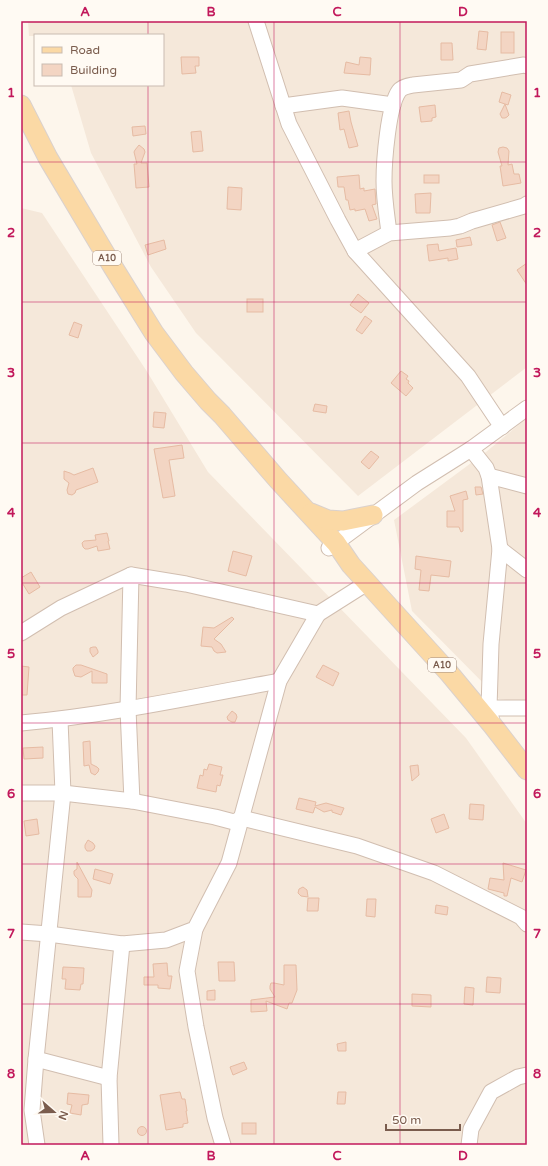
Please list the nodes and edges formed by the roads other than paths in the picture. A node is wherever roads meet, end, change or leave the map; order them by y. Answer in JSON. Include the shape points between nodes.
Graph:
{"nodes":[{"id":1,"x":256,"y":21,"type":"edge"},
{"id":2,"x":527,"y":66,"type":"edge"},
{"id":3,"x":21,"y":105,"type":"edge"},
{"id":4,"x":393,"y":105,"type":"junction"},
{"id":5,"x":283,"y":106,"type":"junction"},
{"id":6,"x":527,"y":204,"type":"edge"},
{"id":7,"x":389,"y":233,"type":"junction"},
{"id":8,"x":355,"y":251,"type":"junction"},
{"id":9,"x":208,"y":401,"type":"junction"},
{"id":10,"x":527,"y":408,"type":"edge"},
{"id":11,"x":502,"y":427,"type":"junction"},
{"id":12,"x":471,"y":449,"type":"junction"},
{"id":13,"x":489,"y":476,"type":"junction"},
{"id":14,"x":527,"y":486,"type":"edge"},
{"id":15,"x":309,"y":513,"type":"junction"},
{"id":16,"x":373,"y":515,"type":"junction"},
{"id":17,"x":333,"y":546,"type":"junction"},
{"id":18,"x":500,"y":549,"type":"junction"},
{"id":19,"x":527,"y":570,"type":"edge"},
{"id":20,"x":131,"y":575,"type":"junction"},
{"id":21,"x":367,"y":583,"type":"junction"},
{"id":22,"x":318,"y":614,"type":"junction"},
{"id":23,"x":21,"y":633,"type":"edge"},
{"id":24,"x":279,"y":681,"type":"junction"},
{"id":25,"x":489,"y":708,"type":"junction"},
{"id":26,"x":527,"y":708,"type":"edge"},
{"id":27,"x":128,"y":709,"type":"junction"},
{"id":28,"x":60,"y":720,"type":"junction"},
{"id":29,"x":21,"y":723,"type":"edge"},
{"id":30,"x":494,"y":726,"type":"junction"},
{"id":31,"x":527,"y":770,"type":"edge"},
{"id":32,"x":21,"y":793,"type":"edge"},
{"id":33,"x":63,"y":793,"type":"junction"},
{"id":34,"x":132,"y":801,"type":"junction"},
{"id":35,"x":242,"y":818,"type":"junction"},
{"id":36,"x":527,"y":924,"type":"edge"},
{"id":37,"x":195,"y":929,"type":"junction"},
{"id":38,"x":21,"y":932,"type":"edge"},
{"id":39,"x":49,"y":934,"type":"junction"},
{"id":40,"x":122,"y":944,"type":"junction"},
{"id":41,"x":36,"y":1059,"type":"junction"},
{"id":42,"x":527,"y":1075,"type":"edge"},
{"id":43,"x":109,"y":1078,"type":"junction"},
{"id":44,"x":37,"y":1145,"type":"edge"},
{"id":45,"x":110,"y":1145,"type":"edge"},
{"id":46,"x":223,"y":1145,"type":"edge"},
{"id":47,"x":470,"y":1145,"type":"edge"}],
"edges":[{"from":1,"to":5,"type":"street"},
{"from":2,"to":4,"type":"street","via":[[470,74],[461,80],[406,87],[400,90]]},
{"from":3,"to":9,"type":"main road","number":"A10","via":[[48,158],[154,333]]},
{"from":4,"to":5,"type":"street","via":[[342,98]]},
{"from":4,"to":7,"type":"street","via":[[387,136],[384,182]]},
{"from":5,"to":8,"type":"street","via":[[289,124]]},
{"from":6,"to":7,"type":"street","via":[[460,226]]},
{"from":7,"to":8,"type":"street"},
{"from":8,"to":11,"type":"street","via":[[468,376]]},
{"from":9,"to":15,"type":"main road","number":"A10"},
{"from":9,"to":17,"type":"main road","number":"A10","via":[[238,447],[298,515]]},
{"from":10,"to":11,"type":"street"},
{"from":11,"to":12,"type":"street"},
{"from":12,"to":13,"type":"street"},
{"from":12,"to":16,"type":"street"},
{"from":13,"to":14,"type":"street"},
{"from":13,"to":18,"type":"street"},
{"from":15,"to":16,"type":"main road","via":[[328,520],[343,521]]},
{"from":15,"to":17,"type":"main road","number":"A10"},
{"from":16,"to":17,"type":"street"},
{"from":17,"to":21,"type":"main road","number":"A10","via":[[340,558],[351,565]]},
{"from":18,"to":19,"type":"street"},
{"from":18,"to":25,"type":"street","via":[[491,644]]},
{"from":20,"to":22,"type":"street","via":[[186,584]]},
{"from":20,"to":23,"type":"street","via":[[61,608]]},
{"from":20,"to":27,"type":"street"},
{"from":21,"to":22,"type":"street"},
{"from":21,"to":30,"type":"main road","number":"A10"},
{"from":22,"to":24,"type":"street"},
{"from":24,"to":27,"type":"street"},
{"from":24,"to":35,"type":"street"},
{"from":25,"to":26,"type":"street"},
{"from":25,"to":30,"type":"street"},
{"from":27,"to":28,"type":"street"},
{"from":27,"to":34,"type":"street"},
{"from":28,"to":29,"type":"street"},
{"from":28,"to":33,"type":"street"},
{"from":30,"to":31,"type":"main road","number":"A10"},
{"from":32,"to":33,"type":"street"},
{"from":33,"to":34,"type":"street"},
{"from":33,"to":39,"type":"street"},
{"from":34,"to":35,"type":"street","via":[[234,822]]},
{"from":35,"to":36,"type":"street","via":[[357,846],[434,873],[521,917]]},
{"from":35,"to":37,"type":"street","via":[[230,863]]},
{"from":37,"to":40,"type":"street","via":[[166,940]]},
{"from":37,"to":46,"type":"street","via":[[187,971],[196,1027]]},
{"from":38,"to":39,"type":"street"},
{"from":39,"to":40,"type":"street"},
{"from":39,"to":41,"type":"street"},
{"from":40,"to":43,"type":"street"},
{"from":41,"to":43,"type":"street"},
{"from":41,"to":44,"type":"street","via":[[32,1110]]},
{"from":42,"to":47,"type":"street","via":[[518,1077],[491,1092],[471,1129]]},
{"from":43,"to":45,"type":"street"}]}
